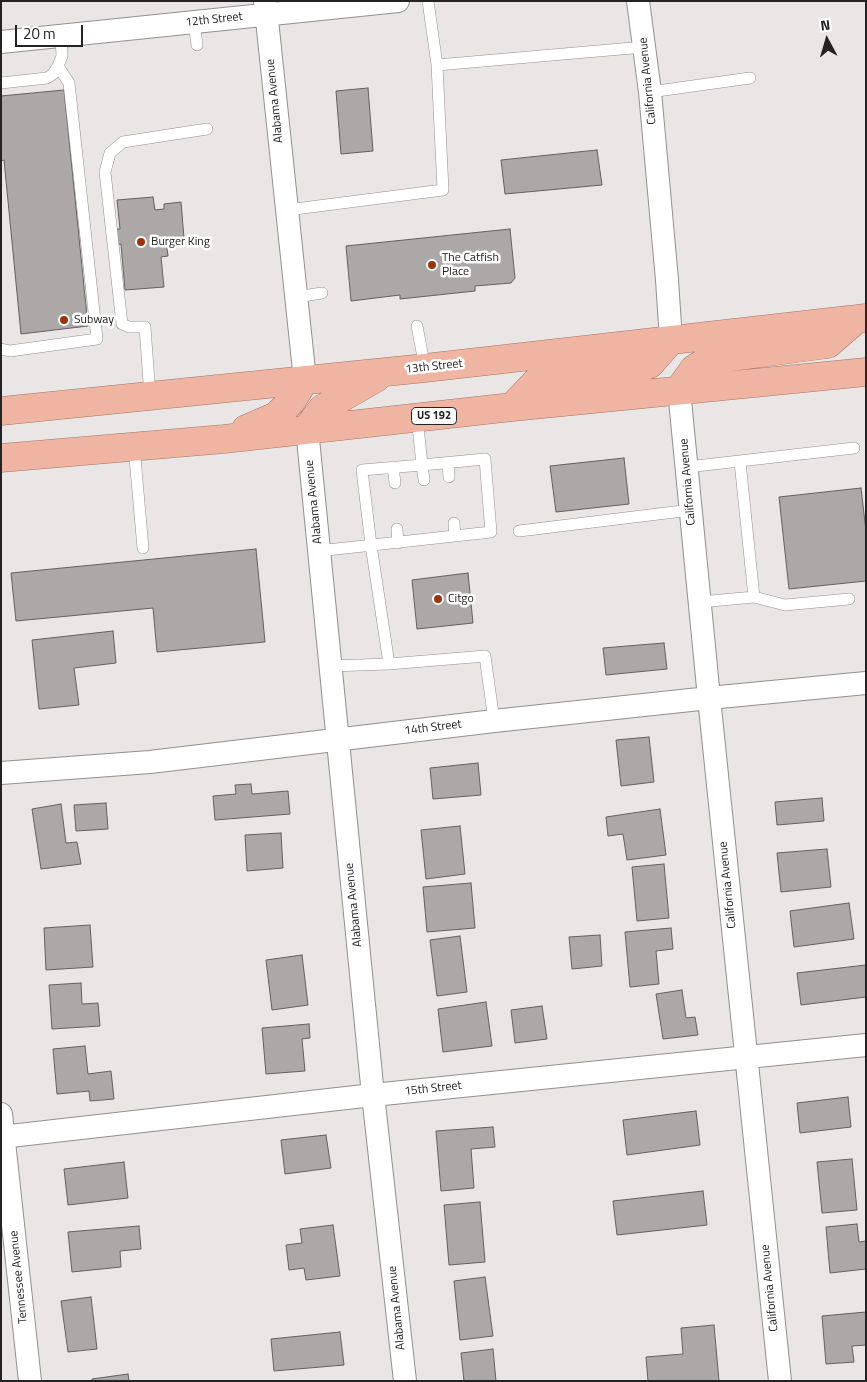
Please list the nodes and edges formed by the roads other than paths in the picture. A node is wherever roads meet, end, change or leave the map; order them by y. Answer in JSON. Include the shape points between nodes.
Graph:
{"nodes":[{"id":1,"x":398,"y":1,"type":"edge"},
{"id":2,"x":428,"y":1,"type":"edge"},
{"id":3,"x":638,"y":1,"type":"edge"},
{"id":4,"x":265,"y":8,"type":"edge"},
{"id":5,"x":194,"y":22,"type":"junction"},
{"id":6,"x":61,"y":36,"type":"junction"},
{"id":7,"x":1,"y":42,"type":"edge"},
{"id":8,"x":197,"y":45,"type":"dead end"},
{"id":9,"x":644,"y":47,"type":"junction"},
{"id":10,"x":437,"y":65,"type":"junction"},
{"id":11,"x":58,"y":66,"type":"junction"},
{"id":12,"x":750,"y":78,"type":"dead end"},
{"id":13,"x":1,"y":83,"type":"edge"},
{"id":14,"x":650,"y":92,"type":"junction"},
{"id":15,"x":207,"y":129,"type":"dead end"},
{"id":16,"x":287,"y":210,"type":"junction"},
{"id":17,"x":322,"y":293,"type":"dead end"},
{"id":18,"x":296,"y":297,"type":"junction"},
{"id":19,"x":862,"y":319,"type":"edge"},
{"id":20,"x":417,"y":326,"type":"dead end"},
{"id":21,"x":671,"y":340,"type":"junction"},
{"id":22,"x":1,"y":349,"type":"edge"},
{"id":23,"x":425,"y":368,"type":"junction"},
{"id":24,"x":388,"y":372,"type":"junction"},
{"id":25,"x":866,"y":372,"type":"edge"},
{"id":26,"x":305,"y":380,"type":"junction"},
{"id":27,"x":679,"y":390,"type":"junction"},
{"id":28,"x":150,"y":396,"type":"junction"},
{"id":29,"x":512,"y":407,"type":"junction"},
{"id":30,"x":1,"y":411,"type":"edge"},
{"id":31,"x":417,"y":417,"type":"junction"},
{"id":32,"x":307,"y":429,"type":"junction"},
{"id":33,"x":224,"y":439,"type":"junction"},
{"id":34,"x":134,"y":447,"type":"junction"},
{"id":35,"x":854,"y":448,"type":"dead end"},
{"id":36,"x":1,"y":458,"type":"edge"},
{"id":37,"x":740,"y":462,"type":"junction"},
{"id":38,"x":448,"y":463,"type":"junction"},
{"id":39,"x":422,"y":464,"type":"junction"},
{"id":40,"x":394,"y":467,"type":"junction"},
{"id":41,"x":687,"y":467,"type":"junction"},
{"id":42,"x":449,"y":477,"type":"dead end"},
{"id":43,"x":424,"y":480,"type":"dead end"},
{"id":44,"x":395,"y":483,"type":"dead end"},
{"id":45,"x":691,"y":510,"type":"junction"},
{"id":46,"x":454,"y":523,"type":"dead end"},
{"id":47,"x":397,"y":529,"type":"dead end"},
{"id":48,"x":519,"y":531,"type":"dead end"},
{"id":49,"x":455,"y":536,"type":"junction"},
{"id":50,"x":398,"y":542,"type":"junction"},
{"id":51,"x":371,"y":545,"type":"junction"},
{"id":52,"x":143,"y":548,"type":"dead end"},
{"id":53,"x":318,"y":551,"type":"junction"},
{"id":54,"x":754,"y":597,"type":"junction"},
{"id":55,"x":849,"y":599,"type":"dead end"},
{"id":56,"x":700,"y":602,"type":"junction"},
{"id":57,"x":389,"y":664,"type":"junction"},
{"id":58,"x":330,"y":666,"type":"junction"},
{"id":59,"x":866,"y":683,"type":"edge"},
{"id":60,"x":709,"y":698,"type":"junction"},
{"id":61,"x":494,"y":721,"type":"junction"},
{"id":62,"x":337,"y":740,"type":"junction"},
{"id":63,"x":1,"y":773,"type":"edge"},
{"id":64,"x":866,"y":1045,"type":"edge"},
{"id":65,"x":745,"y":1057,"type":"junction"},
{"id":66,"x":373,"y":1095,"type":"junction"},
{"id":67,"x":1,"y":1114,"type":"edge"},
{"id":68,"x":2,"y":1137,"type":"edge"},
{"id":69,"x":30,"y":1381,"type":"edge"},
{"id":70,"x":405,"y":1381,"type":"edge"},
{"id":71,"x":780,"y":1381,"type":"edge"}],
"edges":[{"from":1,"to":4,"type":"street","name":"12th Street"},
{"from":2,"to":10,"type":"lane"},
{"from":3,"to":9,"type":"street","name":"California Avenue"},
{"from":4,"to":5,"type":"street","name":"12th Street"},
{"from":4,"to":16,"type":"street","name":"Alabama Avenue"},
{"from":5,"to":6,"type":"street","name":"12th Street"},
{"from":5,"to":8,"type":"lane"},
{"from":6,"to":7,"type":"street","name":"12th Street"},
{"from":6,"to":11,"type":"lane","via":[[62,56]]},
{"from":9,"to":10,"type":"lane"},
{"from":9,"to":14,"type":"street","name":"California Avenue"},
{"from":10,"to":16,"type":"lane","via":[[443,190]]},
{"from":11,"to":13,"type":"lane","via":[[47,78]]},
{"from":11,"to":22,"type":"lane","via":[[69,83],[96,339],[10,351]]},
{"from":12,"to":14,"type":"lane"},
{"from":14,"to":21,"type":"street","name":"California Avenue"},
{"from":15,"to":28,"type":"lane","via":[[123,142],[110,153],[105,172],[122,324],[145,327]]},
{"from":16,"to":18,"type":"street","name":"Alabama Avenue"},
{"from":17,"to":18,"type":"lane"},
{"from":18,"to":26,"type":"street","name":"Alabama Avenue"},
{"from":19,"to":21,"type":"highway","name":"13th Street"},
{"from":19,"to":27,"type":"highway","via":[[828,344],[708,360],[694,369]]},
{"from":20,"to":23,"type":"lane"},
{"from":21,"to":23,"type":"highway","name":"13th Street"},
{"from":21,"to":29,"type":"highway","via":[[650,364],[634,372],[535,383]]},
{"from":23,"to":24,"type":"highway","name":"13th Street"},
{"from":24,"to":26,"type":"highway","name":"13th Street"},
{"from":24,"to":32,"type":"highway","via":[[322,409]]},
{"from":25,"to":27,"type":"highway","number":"US 192"},
{"from":26,"to":28,"type":"highway","name":"13th Street"},
{"from":26,"to":33,"type":"highway","via":[[290,403],[276,416]]},
{"from":27,"to":29,"type":"highway","number":"US 192"},
{"from":27,"to":41,"type":"street","name":"California Avenue"},
{"from":28,"to":30,"type":"highway","name":"13th Street"},
{"from":29,"to":31,"type":"highway","number":"US 192"},
{"from":31,"to":32,"type":"highway","number":"US 192"},
{"from":31,"to":39,"type":"lane"},
{"from":32,"to":33,"type":"highway","number":"US 192"},
{"from":32,"to":53,"type":"street","name":"Alabama Avenue"},
{"from":33,"to":34,"type":"highway","number":"US 192"},
{"from":34,"to":36,"type":"highway","number":"US 192"},
{"from":34,"to":52,"type":"lane"},
{"from":35,"to":37,"type":"lane"},
{"from":37,"to":41,"type":"lane"},
{"from":37,"to":54,"type":"lane"},
{"from":38,"to":39,"type":"lane"},
{"from":38,"to":42,"type":"lane"},
{"from":38,"to":49,"type":"lane","via":[[485,460],[491,532]]},
{"from":39,"to":40,"type":"lane"},
{"from":39,"to":43,"type":"lane"},
{"from":40,"to":44,"type":"lane"},
{"from":40,"to":51,"type":"lane","via":[[362,470]]},
{"from":41,"to":45,"type":"street","name":"California Avenue"},
{"from":45,"to":48,"type":"lane"},
{"from":45,"to":56,"type":"street","name":"California Avenue"},
{"from":46,"to":49,"type":"lane"},
{"from":47,"to":50,"type":"lane"},
{"from":49,"to":50,"type":"lane"},
{"from":50,"to":51,"type":"lane"},
{"from":51,"to":53,"type":"lane"},
{"from":51,"to":57,"type":"lane"},
{"from":53,"to":58,"type":"street","name":"Alabama Avenue"},
{"from":54,"to":55,"type":"lane","via":[[785,605]]},
{"from":54,"to":56,"type":"lane"},
{"from":56,"to":60,"type":"street","name":"California Avenue"},
{"from":57,"to":58,"type":"lane"},
{"from":57,"to":61,"type":"lane","via":[[485,656]]},
{"from":58,"to":62,"type":"street","name":"Alabama Avenue"},
{"from":59,"to":60,"type":"street","name":"14th Street"},
{"from":60,"to":61,"type":"street","name":"14th Street"},
{"from":60,"to":65,"type":"street","name":"California Avenue"},
{"from":61,"to":62,"type":"street","name":"14th Street"},
{"from":62,"to":63,"type":"street","name":"14th Street","via":[[150,762]]},
{"from":62,"to":66,"type":"street","name":"Alabama Avenue"},
{"from":64,"to":65,"type":"street","name":"15th Street"},
{"from":65,"to":66,"type":"street","name":"15th Street"},
{"from":65,"to":71,"type":"street","name":"California Avenue"},
{"from":66,"to":68,"type":"street","name":"15th Street"},
{"from":66,"to":70,"type":"street","name":"Alabama Avenue"},
{"from":67,"to":68,"type":"street","name":"Tennessee Avenue"},
{"from":68,"to":69,"type":"street","name":"Tennessee Avenue"}]}
